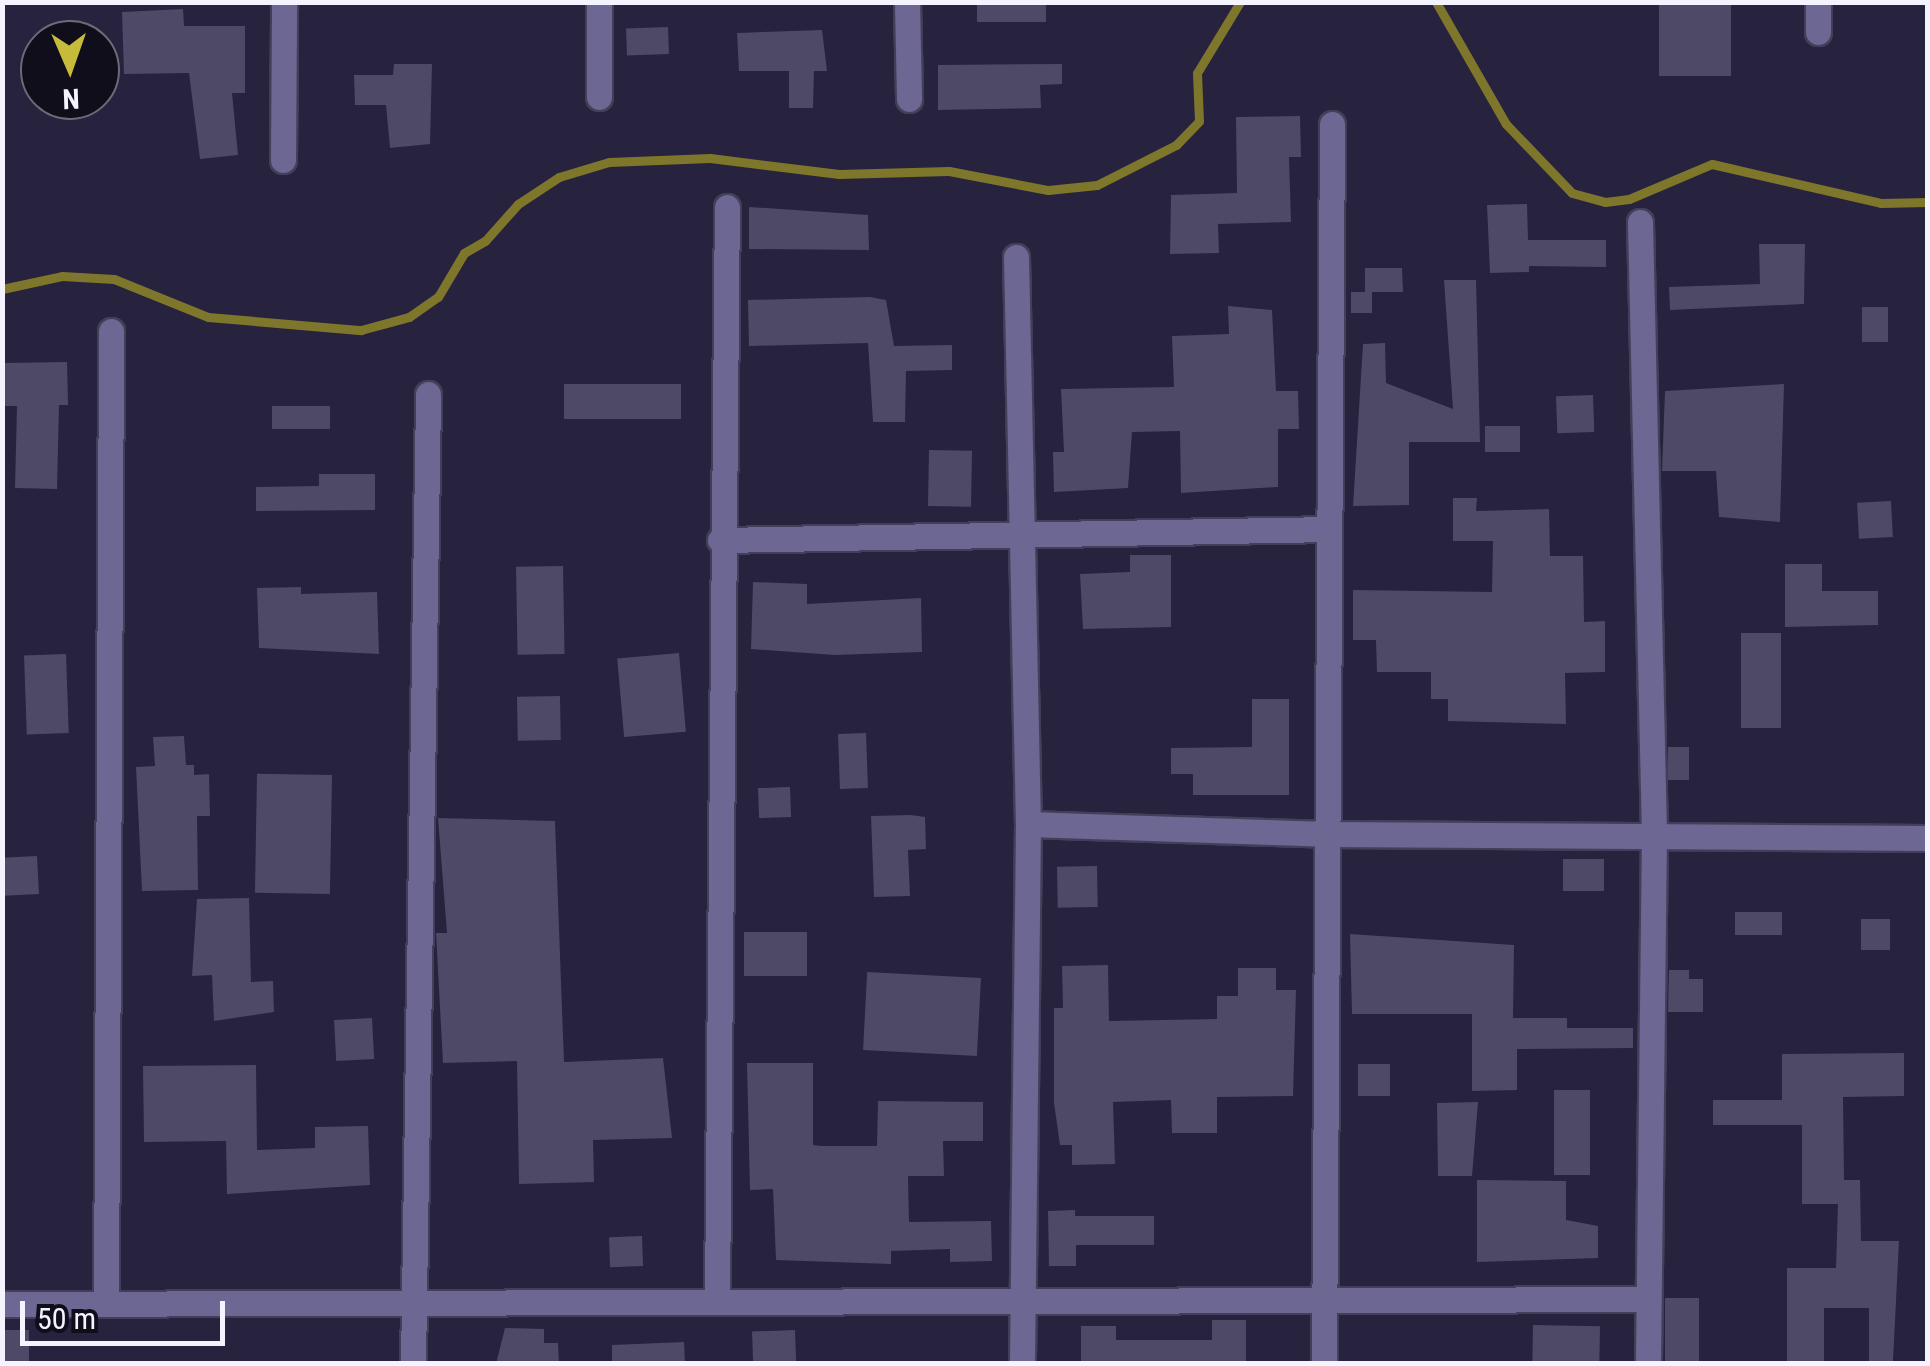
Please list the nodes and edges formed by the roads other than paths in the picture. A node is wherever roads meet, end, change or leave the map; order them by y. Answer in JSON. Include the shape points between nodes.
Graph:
{"nodes":[{"id":1,"x":284,"y":2,"type":"edge"},
{"id":2,"x":600,"y":2,"type":"edge"},
{"id":3,"x":907,"y":2,"type":"edge"},
{"id":4,"x":1818,"y":2,"type":"edge"},
{"id":5,"x":1818,"y":32,"type":"dead end"},
{"id":6,"x":599,"y":96,"type":"dead end"},
{"id":7,"x":909,"y":99,"type":"dead end"},
{"id":8,"x":1332,"y":124,"type":"dead end"},
{"id":9,"x":283,"y":160,"type":"dead end"},
{"id":10,"x":727,"y":207,"type":"dead end"},
{"id":11,"x":1640,"y":222,"type":"dead end"},
{"id":12,"x":1016,"y":257,"type":"dead end"},
{"id":13,"x":111,"y":332,"type":"dead end"},
{"id":14,"x":428,"y":394,"type":"dead end"},
{"id":15,"x":1329,"y":529,"type":"junction"},
{"id":16,"x":1020,"y":534,"type":"junction"},
{"id":17,"x":720,"y":540,"type":"junction"},
{"id":18,"x":1028,"y":824,"type":"junction"},
{"id":19,"x":1654,"y":832,"type":"junction"},
{"id":20,"x":1326,"y":834,"type":"junction"},
{"id":21,"x":1928,"y":838,"type":"edge"},
{"id":22,"x":1325,"y":1296,"type":"junction"},
{"id":23,"x":717,"y":1299,"type":"junction"},
{"id":24,"x":1648,"y":1299,"type":"junction"},
{"id":25,"x":1022,"y":1301,"type":"junction"},
{"id":26,"x":106,"y":1302,"type":"junction"},
{"id":27,"x":2,"y":1304,"type":"edge"},
{"id":28,"x":410,"y":1304,"type":"junction"},
{"id":29,"x":413,"y":1364,"type":"edge"},
{"id":30,"x":1022,"y":1364,"type":"edge"},
{"id":31,"x":1324,"y":1364,"type":"edge"},
{"id":32,"x":1648,"y":1364,"type":"edge"}],
"edges":[{"from":1,"to":9,"type":"street"},
{"from":2,"to":6,"type":"street"},
{"from":3,"to":7,"type":"street"},
{"from":4,"to":5,"type":"street"},
{"from":8,"to":15,"type":"street"},
{"from":10,"to":17,"type":"street"},
{"from":11,"to":19,"type":"street"},
{"from":12,"to":16,"type":"street"},
{"from":13,"to":26,"type":"street"},
{"from":14,"to":28,"type":"street"},
{"from":15,"to":16,"type":"street"},
{"from":15,"to":20,"type":"street"},
{"from":16,"to":17,"type":"street"},
{"from":16,"to":18,"type":"street"},
{"from":17,"to":23,"type":"street"},
{"from":18,"to":20,"type":"street"},
{"from":18,"to":25,"type":"street"},
{"from":19,"to":20,"type":"street"},
{"from":19,"to":21,"type":"street"},
{"from":19,"to":24,"type":"street"},
{"from":20,"to":22,"type":"street"},
{"from":22,"to":24,"type":"street"},
{"from":22,"to":25,"type":"street"},
{"from":22,"to":31,"type":"street"},
{"from":23,"to":25,"type":"street"},
{"from":23,"to":28,"type":"street"},
{"from":24,"to":32,"type":"street"},
{"from":25,"to":30,"type":"street"},
{"from":26,"to":27,"type":"street"},
{"from":26,"to":28,"type":"street"},
{"from":28,"to":29,"type":"street"}]}
